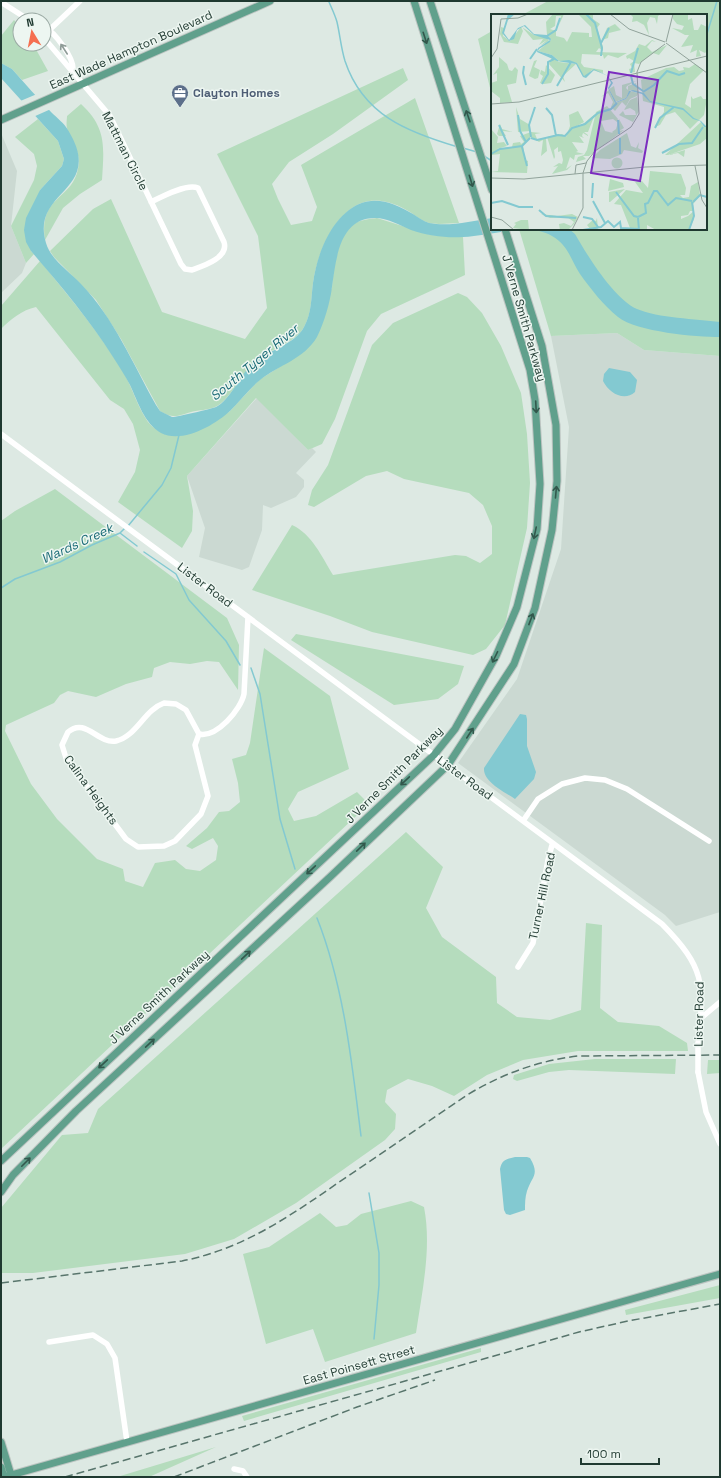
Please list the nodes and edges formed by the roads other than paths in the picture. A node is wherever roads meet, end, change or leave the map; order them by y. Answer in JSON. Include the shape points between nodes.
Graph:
{"nodes":[{"id":1,"x":80,"y":1,"type":"edge"},
{"id":2,"x":270,"y":1,"type":"edge"},
{"id":3,"x":414,"y":1,"type":"edge"},
{"id":4,"x":430,"y":1,"type":"edge"},
{"id":5,"x":1,"y":2,"type":"edge"},
{"id":6,"x":16,"y":12,"type":"edge"},
{"id":7,"x":52,"y":25,"type":"edge"},
{"id":8,"x":52,"y":35,"type":"edge"},
{"id":9,"x":52,"y":47,"type":"edge"},
{"id":10,"x":73,"y":70,"type":"junction"},
{"id":11,"x":82,"y":84,"type":"junction"},
{"id":12,"x":1,"y":120,"type":"edge"},
{"id":13,"x":491,"y":187,"type":"edge"},
{"id":14,"x":151,"y":202,"type":"junction"},
{"id":15,"x":505,"y":230,"type":"edge"},
{"id":16,"x":1,"y":434,"type":"edge"},
{"id":17,"x":248,"y":617,"type":"junction"},
{"id":18,"x":199,"y":734,"type":"junction"},
{"id":19,"x":434,"y":755,"type":"junction"},
{"id":20,"x":448,"y":765,"type":"junction"},
{"id":21,"x":523,"y":820,"type":"junction"},
{"id":22,"x":709,"y":841,"type":"dead end"},
{"id":23,"x":552,"y":845,"type":"junction"},
{"id":24,"x":518,"y":967,"type":"dead end"},
{"id":25,"x":720,"y":1002,"type":"edge"},
{"id":26,"x":701,"y":1018,"type":"junction"},
{"id":27,"x":720,"y":1144,"type":"edge"},
{"id":28,"x":1,"y":1161,"type":"edge"},
{"id":29,"x":1,"y":1192,"type":"edge"},
{"id":30,"x":720,"y":1274,"type":"edge"},
{"id":31,"x":50,"y":1342,"type":"dead end"},
{"id":32,"x":1,"y":1442,"type":"edge"},
{"id":33,"x":127,"y":1442,"type":"junction"},
{"id":34,"x":1,"y":1467,"type":"edge"},
{"id":35,"x":234,"y":1469,"type":"dead end"},
{"id":36,"x":6,"y":1476,"type":"edge"},
{"id":37,"x":247,"y":1477,"type":"edge"}],
"edges":[{"from":1,"to":7,"type":"street","via":[[64,19]]},
{"from":2,"to":11,"type":"main road","name":"East Wade Hampton Boulevard"},
{"from":3,"to":19,"type":"main road","name":"J Verne Smith Parkway","one_way":true,"via":[[530,370],[535,400],[540,484],[537,530],[517,607],[496,656],[455,729]]},
{"from":13,"to":4,"type":"main road","one_way":true},
{"from":5,"to":6,"type":"street"},
{"from":10,"to":8,"type":"street","one_way":true,"via":[[74,64]]},
{"from":9,"to":10,"type":"street","via":[[69,69]]},
{"from":10,"to":11,"type":"street","name":"Mattman Circle"},
{"from":11,"to":12,"type":"main road","name":"East Wade Hampton Boulevard"},
{"from":11,"to":14,"type":"street","name":"Mattman Circle","via":[[110,116]]},
{"from":14,"to":14,"type":"street","name":"Mattman Circle","via":[[185,269],[200,267],[224,252],[224,242],[198,188],[191,186]]},
{"from":20,"to":15,"type":"main road","name":"J Verne Smith Parkway","one_way":true,"via":[[514,664],[535,608],[552,530],[557,481],[556,424],[542,346]]},
{"from":16,"to":17,"type":"street","name":"Lister Road"},
{"from":17,"to":18,"type":"street","via":[[242,700],[225,722]]},
{"from":17,"to":19,"type":"street","name":"Lister Road"},
{"from":18,"to":18,"type":"street","name":"Calina Heights","via":[[195,745],[207,790],[207,802],[201,814],[180,836],[170,844],[158,847],[138,847],[130,843],[66,758],[63,749],[65,736],[79,727],[87,728],[107,741],[123,738],[154,708],[164,703],[176,704],[186,710]]},
{"from":19,"to":20,"type":"street","name":"Lister Road"},
{"from":19,"to":28,"type":"main road","name":"J Verne Smith Parkway","one_way":true},
{"from":20,"to":21,"type":"street","name":"Lister Road"},
{"from":29,"to":20,"type":"main road","name":"J Verne Smith Parkway","one_way":true,"via":[[13,1176],[76,1111]]},
{"from":21,"to":22,"type":"street","via":[[538,799],[562,784],[585,778],[627,789]]},
{"from":21,"to":23,"type":"street","name":"Lister Road"},
{"from":23,"to":24,"type":"street","name":"Turner Hill Road","via":[[533,943]]},
{"from":23,"to":26,"type":"street","name":"Lister Road","via":[[646,911],[674,936],[688,953],[699,974]]},
{"from":25,"to":26,"type":"street"},
{"from":26,"to":27,"type":"street","name":"Lister Road","bridge":true,"via":[[698,1072],[706,1112]]},
{"from":30,"to":33,"type":"main road","name":"East Poinsett Street"},
{"from":31,"to":33,"type":"street","via":[[93,1335],[107,1344],[115,1358]]},
{"from":32,"to":36,"type":"main road"},
{"from":33,"to":36,"type":"main road","name":"East Poinsett Street"},
{"from":34,"to":36,"type":"main road"},
{"from":35,"to":37,"type":"street","via":[[242,1471]]}]}
